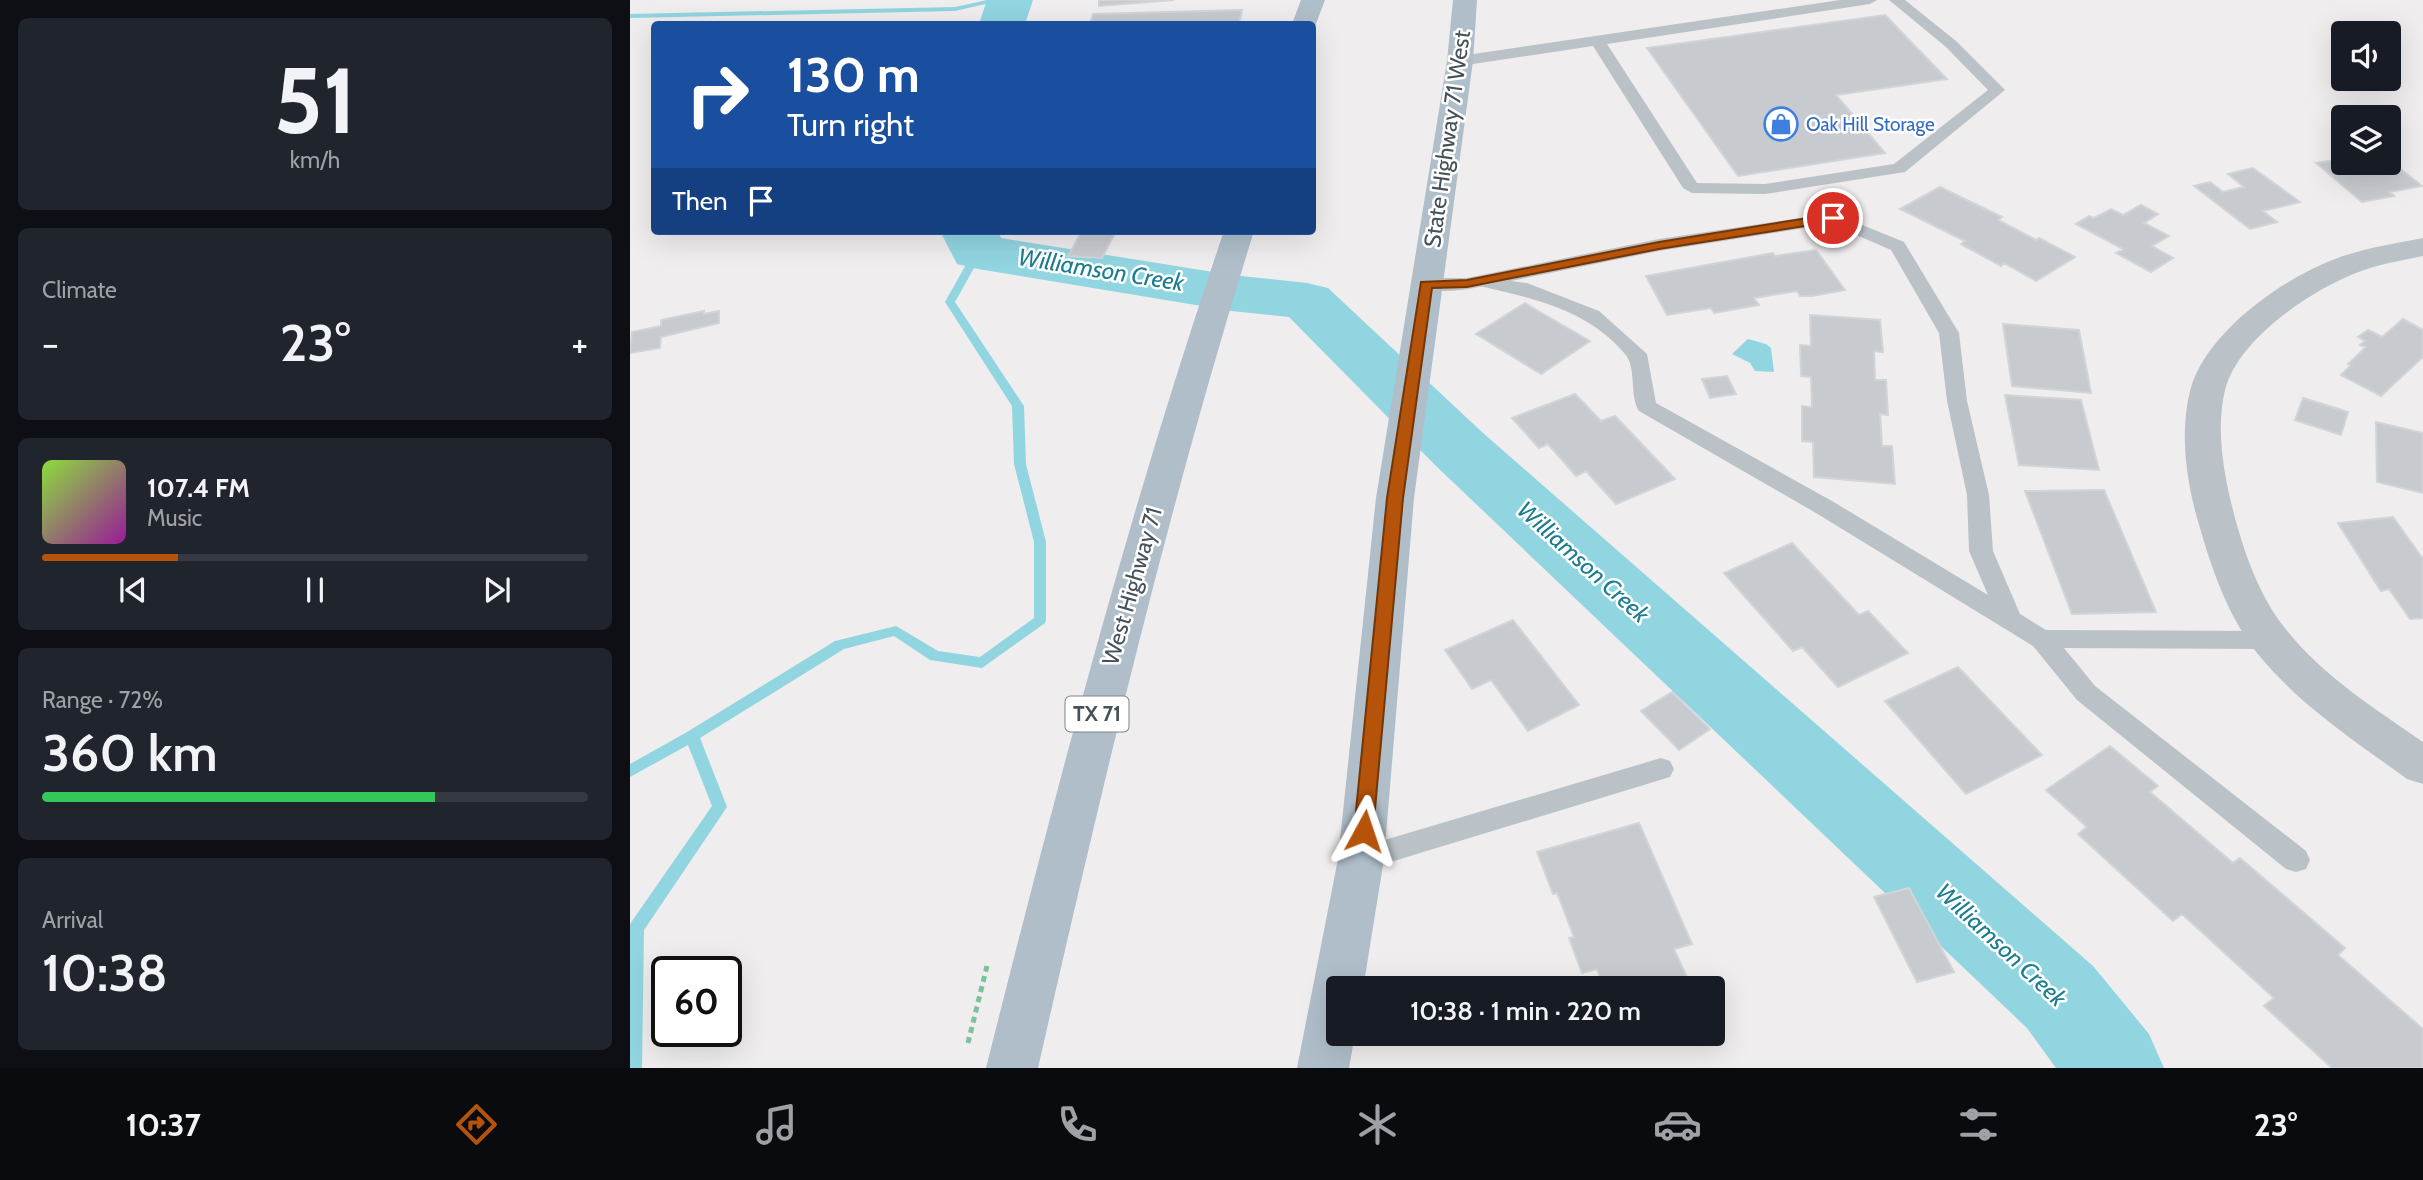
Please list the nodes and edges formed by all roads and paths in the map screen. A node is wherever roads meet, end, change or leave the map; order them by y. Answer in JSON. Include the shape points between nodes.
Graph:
{"nodes":[{"id":1,"x":1313,"y":0,"type":"edge"},
{"id":2,"x":1465,"y":0,"type":"edge"},
{"id":3,"x":1870,"y":0,"type":"edge"},
{"id":4,"x":1896,"y":0,"type":"edge"},
{"id":5,"x":1306,"y":21,"type":"edge"},
{"id":6,"x":1597,"y":40,"type":"junction"},
{"id":7,"x":1460,"y":61,"type":"junction"},
{"id":8,"x":1236,"y":241,"type":"edge"},
{"id":9,"x":2423,"y":247,"type":"edge"},
{"id":10,"x":1426,"y":284,"type":"junction"},
{"id":11,"x":1467,"y":284,"type":"junction"},
{"id":12,"x":2011,"y":620,"type":"junction"},
{"id":13,"x":2042,"y":639,"type":"junction"},
{"id":14,"x":2270,"y":640,"type":"junction"},
{"id":15,"x":2423,"y":766,"type":"edge"},
{"id":16,"x":1661,"y":769,"type":"dead end"},
{"id":17,"x":1361,"y":859,"type":"junction"},
{"id":18,"x":2296,"y":860,"type":"dead end"},
{"id":19,"x":1012,"y":1068,"type":"edge"},
{"id":20,"x":1323,"y":1068,"type":"edge"}],
"edges":[{"from":1,"to":5,"type":"main road"},
{"from":2,"to":7,"type":"main road","name":"State Highway 71 West"},
{"from":3,"to":6,"type":"lane"},
{"from":4,"to":6,"type":"lane","via":[[1951,44],[1997,90],[1899,168],[1765,189],[1692,188]]},
{"from":6,"to":7,"type":"lane"},
{"from":7,"to":10,"type":"main road","name":"State Highway 71 West"},
{"from":8,"to":19,"type":"main road","name":"West Highway 71","number":"TX 71","via":[[1195,363],[1097,711]]},
{"from":9,"to":14,"type":"street","via":[[2364,259],[2297,290],[2238,339],[2212,377],[2205,453],[2210,503],[2233,572]]},
{"from":10,"to":11,"type":"lane"},
{"from":10,"to":17,"type":"main road","name":"State Highway 71 West","via":[[1395,498]]},
{"from":11,"to":12,"type":"lane","via":[[1520,287],[1592,315],[1637,354],[1646,406]]},
{"from":11,"to":12,"type":"lane","via":[[1833,218],[1898,246],[1949,333],[1956,401],[1978,495],[1981,551]]},
{"from":12,"to":13,"type":"lane"},
{"from":13,"to":14,"type":"lane"},
{"from":13,"to":18,"type":"lane","via":[[2086,693]]},
{"from":14,"to":15,"type":"street","via":[[2316,690]]},
{"from":16,"to":17,"type":"lane"},
{"from":17,"to":20,"type":"main road","name":"State Highway 71 West"}]}
